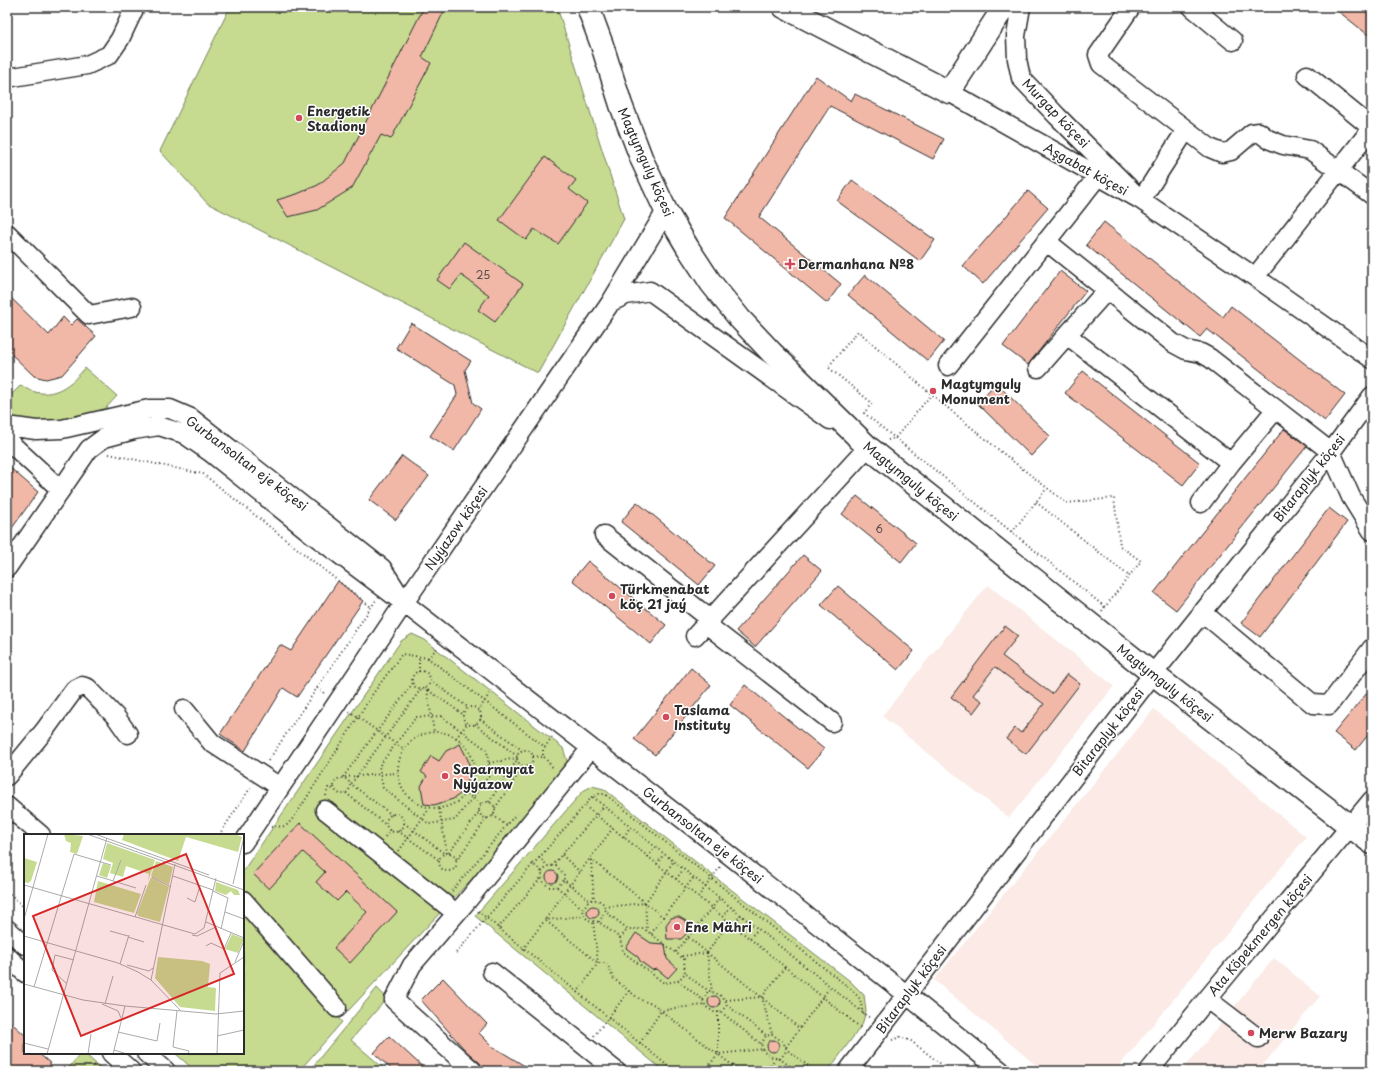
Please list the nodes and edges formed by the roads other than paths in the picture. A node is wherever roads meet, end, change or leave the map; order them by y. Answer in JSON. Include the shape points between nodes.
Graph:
{"nodes":[{"id":1,"x":135,"y":7,"type":"edge"},
{"id":2,"x":588,"y":7,"type":"edge"},
{"id":3,"x":605,"y":7,"type":"edge"},
{"id":4,"x":784,"y":7,"type":"edge"},
{"id":5,"x":1004,"y":7,"type":"edge"},
{"id":6,"x":1021,"y":7,"type":"edge"},
{"id":7,"x":1131,"y":7,"type":"edge"},
{"id":8,"x":1192,"y":7,"type":"edge"},
{"id":9,"x":1234,"y":41,"type":"dead end"},
{"id":10,"x":602,"y":45,"type":"junction"},
{"id":11,"x":1307,"y":75,"type":"dead end"},
{"id":12,"x":7,"y":78,"type":"edge"},
{"id":13,"x":949,"y":92,"type":"junction"},
{"id":14,"x":1372,"y":128,"type":"edge"},
{"id":15,"x":1186,"y":130,"type":"junction"},
{"id":16,"x":1338,"y":169,"type":"junction"},
{"id":17,"x":1098,"y":176,"type":"junction"},
{"id":18,"x":1372,"y":195,"type":"edge"},
{"id":19,"x":1141,"y":200,"type":"junction"},
{"id":20,"x":666,"y":211,"type":"junction"},
{"id":21,"x":7,"y":233,"type":"edge"},
{"id":22,"x":1046,"y":241,"type":"junction"},
{"id":23,"x":1255,"y":277,"type":"junction"},
{"id":24,"x":1107,"y":290,"type":"junction"},
{"id":25,"x":611,"y":302,"type":"junction"},
{"id":26,"x":132,"y":307,"type":"dead end"},
{"id":27,"x":1067,"y":335,"type":"junction"},
{"id":28,"x":1372,"y":359,"type":"edge"},
{"id":29,"x":948,"y":366,"type":"dead end"},
{"id":30,"x":1038,"y":368,"type":"dead end"},
{"id":31,"x":1372,"y":396,"type":"edge"},
{"id":32,"x":1276,"y":409,"type":"junction"},
{"id":33,"x":7,"y":426,"type":"edge"},
{"id":34,"x":7,"y":440,"type":"edge"},
{"id":35,"x":868,"y":447,"type":"junction"},
{"id":36,"x":1331,"y":452,"type":"junction"},
{"id":37,"x":1231,"y":463,"type":"junction"},
{"id":38,"x":61,"y":490,"type":"junction"},
{"id":39,"x":1201,"y":502,"type":"dead end"},
{"id":40,"x":1372,"y":530,"type":"edge"},
{"id":41,"x":604,"y":535,"type":"dead end"},
{"id":42,"x":7,"y":568,"type":"edge"},
{"id":43,"x":404,"y":602,"type":"junction"},
{"id":44,"x":1202,"y":612,"type":"junction"},
{"id":45,"x":704,"y":627,"type":"junction"},
{"id":46,"x":1372,"y":648,"type":"edge"},
{"id":47,"x":1153,"y":674,"type":"junction"},
{"id":48,"x":184,"y":709,"type":"dead end"},
{"id":49,"x":832,"y":722,"type":"dead end"},
{"id":50,"x":128,"y":734,"type":"dead end"},
{"id":51,"x":591,"y":748,"type":"junction"},
{"id":52,"x":7,"y":776,"type":"edge"},
{"id":53,"x":280,"y":787,"type":"junction"},
{"id":54,"x":1372,"y":800,"type":"edge"},
{"id":55,"x":7,"y":806,"type":"edge"},
{"id":56,"x":325,"y":810,"type":"dead end"},
{"id":57,"x":1351,"y":827,"type":"junction"},
{"id":58,"x":41,"y":834,"type":"edge"},
{"id":59,"x":244,"y":842,"type":"edge"},
{"id":60,"x":1372,"y":843,"type":"edge"},
{"id":61,"x":244,"y":901,"type":"edge"},
{"id":62,"x":462,"y":907,"type":"junction"},
{"id":63,"x":7,"y":929,"type":"edge"},
{"id":64,"x":24,"y":944,"type":"edge"},
{"id":65,"x":7,"y":956,"type":"edge"},
{"id":66,"x":24,"y":972,"type":"edge"},
{"id":67,"x":492,"y":972,"type":"dead end"},
{"id":68,"x":906,"y":994,"type":"junction"},
{"id":69,"x":1207,"y":999,"type":"junction"},
{"id":70,"x":337,"y":1008,"type":"dead end"},
{"id":71,"x":1258,"y":1038,"type":"dead end"},
{"id":72,"x":112,"y":1054,"type":"edge"},
{"id":73,"x":147,"y":1054,"type":"edge"},
{"id":74,"x":131,"y":1071,"type":"edge"},
{"id":75,"x":166,"y":1071,"type":"edge"},
{"id":76,"x":473,"y":1071,"type":"edge"},
{"id":77,"x":616,"y":1071,"type":"edge"},
{"id":78,"x":848,"y":1071,"type":"edge"},
{"id":79,"x":1001,"y":1071,"type":"edge"},
{"id":80,"x":1148,"y":1071,"type":"edge"}],
"edges":[{"from":1,"to":12,"type":"street","via":[[120,39],[109,55],[87,65]]},
{"from":2,"to":10,"type":"main road","name":"Magtymguly köçesi"},
{"from":3,"to":10,"type":"main road"},
{"from":4,"to":13,"type":"main road","name":"Aşgabat köçesi"},
{"from":5,"to":13,"type":"main road"},
{"from":6,"to":19,"type":"street","name":"Murgap köçesi","via":[[1016,36],[1021,78]]},
{"from":7,"to":15,"type":"street","via":[[1098,55],[1101,64]]},
{"from":8,"to":9,"type":"street"},
{"from":10,"to":20,"type":"main road","name":"Magtymguly köçesi","via":[[642,160]]},
{"from":11,"to":14,"type":"street"},
{"from":13,"to":17,"type":"street","name":"Aşgabat köçesi"},
{"from":14,"to":16,"type":"street"},
{"from":15,"to":16,"type":"street","via":[[1210,148],[1222,153],[1231,151],[1252,133],[1259,132],[1283,145],[1310,150]]},
{"from":15,"to":19,"type":"street"},
{"from":16,"to":18,"type":"street"},
{"from":16,"to":23,"type":"street"},
{"from":17,"to":19,"type":"street","name":"Aşgabat köçesi"},
{"from":17,"to":22,"type":"street"},
{"from":19,"to":23,"type":"street","name":"Aşgabat köçesi"},
{"from":20,"to":25,"type":"street","name":"Nyýazow köçesi"},
{"from":20,"to":35,"type":"main road","name":"Magtymguly köçesi","via":[[710,282],[740,319]]},
{"from":21,"to":26,"type":"street","via":[[89,315]]},
{"from":22,"to":24,"type":"street"},
{"from":22,"to":29,"type":"street"},
{"from":23,"to":28,"type":"street","name":"Aşgabat köçesi"},
{"from":24,"to":27,"type":"street"},
{"from":24,"to":32,"type":"street","via":[[1173,343],[1210,358]]},
{"from":25,"to":35,"type":"street","via":[[626,295],[650,291]]},
{"from":25,"to":43,"type":"street","name":"Nyýazow köçesi"},
{"from":27,"to":30,"type":"street"},
{"from":27,"to":37,"type":"street"},
{"from":31,"to":36,"type":"street","name":"Bitaraplyk köçesi"},
{"from":32,"to":36,"type":"street"},
{"from":32,"to":37,"type":"street"},
{"from":33,"to":43,"type":"street","name":"Gurbansoltan eje köçesi","via":[[36,430],[62,429],[149,409],[170,409],[191,418],[382,568]]},
{"from":34,"to":38,"type":"street"},
{"from":35,"to":45,"type":"street"},
{"from":35,"to":47,"type":"main road","name":"Magtymguly köçesi"},
{"from":36,"to":40,"type":"street","via":[[1351,497]]},
{"from":36,"to":44,"type":"street","name":"Bitaraplyk köçesi"},
{"from":37,"to":39,"type":"street"},
{"from":38,"to":42,"type":"street","name":"Gurbansoltan eje köçesi"},
{"from":38,"to":43,"type":"street","name":"Gurbansoltan eje köçesi","via":[[89,449],[104,438],[159,426],[184,434]]},
{"from":41,"to":45,"type":"street"},
{"from":43,"to":51,"type":"street","name":"Gurbansoltan eje köçesi"},
{"from":43,"to":53,"type":"street","name":"Nyýazow köçesi"},
{"from":44,"to":46,"type":"street","via":[[1313,704],[1329,705]]},
{"from":44,"to":47,"type":"street","name":"Bitaraplyk köçesi"},
{"from":45,"to":49,"type":"street"},
{"from":47,"to":57,"type":"main road","name":"Magtymguly köçesi"},
{"from":47,"to":68,"type":"street","name":"Bitaraplyk köçesi"},
{"from":48,"to":53,"type":"street","via":[[212,743]]},
{"from":50,"to":52,"type":"street","via":[[116,717],[88,688],[82,686],[74,690]]},
{"from":51,"to":62,"type":"street"},
{"from":51,"to":68,"type":"street","name":"Gurbansoltan eje köçesi"},
{"from":53,"to":59,"type":"street","name":"Nyýazow köçesi"},
{"from":54,"to":57,"type":"street","name":"Ata Köpekmergen köçesi"},
{"from":55,"to":58,"type":"street"},
{"from":56,"to":62,"type":"street","via":[[442,902]]},
{"from":57,"to":60,"type":"main road","name":"Magtymguly köçesi"},
{"from":57,"to":69,"type":"street","name":"Ata Köpekmergen köçesi"},
{"from":61,"to":70,"type":"street"},
{"from":62,"to":76,"type":"street","via":[[412,965],[394,1000]]},
{"from":63,"to":64,"type":"street"},
{"from":65,"to":66,"type":"street"},
{"from":67,"to":77,"type":"street"},
{"from":68,"to":78,"type":"street","name":"Bitaraplyk köçesi","via":[[881,1036]]},
{"from":68,"to":79,"type":"street","name":"Gurbansoltan eje köçesi"},
{"from":69,"to":71,"type":"street"},
{"from":69,"to":80,"type":"street","name":"Ata Köpekmergen köçesi"},
{"from":72,"to":74,"type":"street"},
{"from":73,"to":75,"type":"street"}]}
